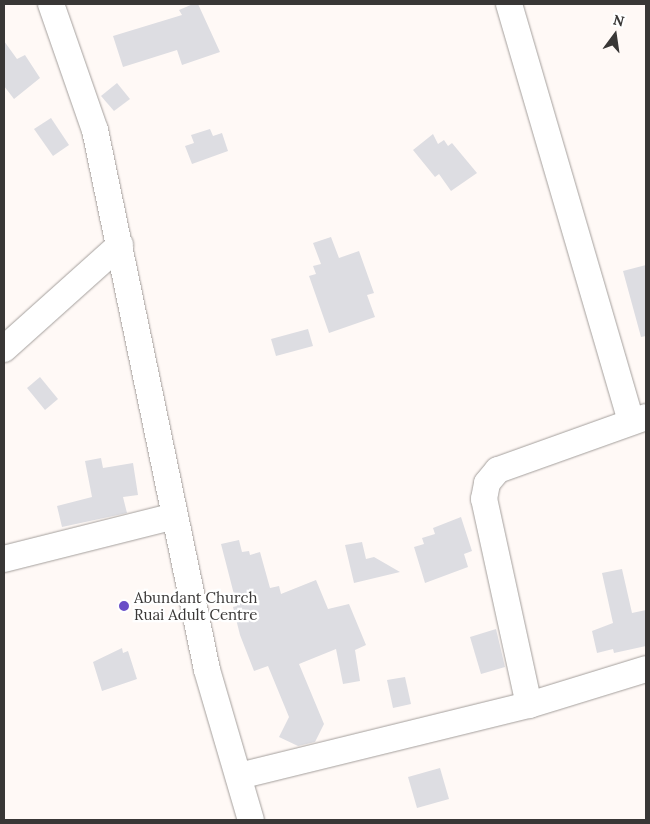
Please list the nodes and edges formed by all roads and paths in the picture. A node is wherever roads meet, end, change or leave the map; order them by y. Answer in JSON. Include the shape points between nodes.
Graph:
{"nodes":[{"id":1,"x":51,"y":4,"type":"edge"},
{"id":2,"x":509,"y":4,"type":"edge"},
{"id":3,"x":120,"y":246,"type":"junction"},
{"id":4,"x":4,"y":349,"type":"edge"},
{"id":5,"x":639,"y":420,"type":"edge"},
{"id":6,"x":175,"y":516,"type":"junction"},
{"id":7,"x":4,"y":560,"type":"edge"},
{"id":8,"x":646,"y":670,"type":"edge"},
{"id":9,"x":529,"y":705,"type":"junction"},
{"id":10,"x":239,"y":776,"type":"junction"},
{"id":11,"x":251,"y":820,"type":"edge"}],
"edges":[{"from":1,"to":3,"type":"street","via":[[95,130]]},
{"from":2,"to":5,"type":"street"},
{"from":3,"to":4,"type":"street"},
{"from":3,"to":6,"type":"street"},
{"from":5,"to":9,"type":"street","via":[[498,470],[487,482],[484,499]]},
{"from":6,"to":7,"type":"street"},
{"from":6,"to":10,"type":"street","via":[[207,670]]},
{"from":8,"to":9,"type":"street"},
{"from":9,"to":10,"type":"street"},
{"from":10,"to":11,"type":"street"}]}
